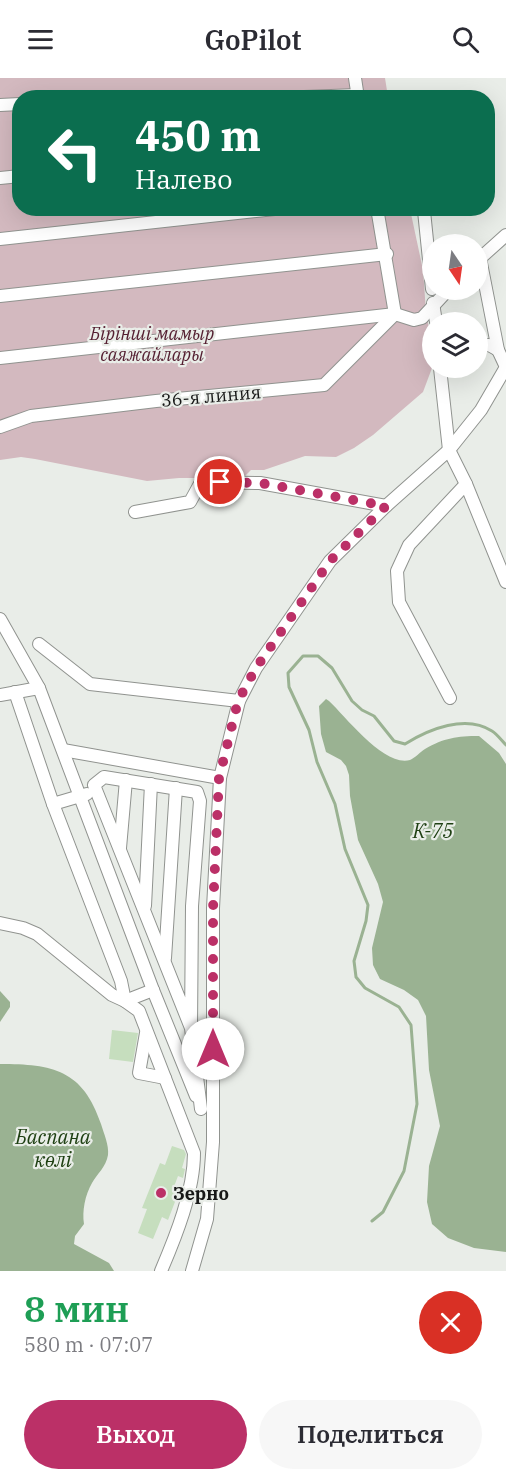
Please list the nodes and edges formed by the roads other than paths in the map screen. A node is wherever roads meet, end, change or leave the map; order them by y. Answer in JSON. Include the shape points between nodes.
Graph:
{"nodes":[{"id":1,"x":208,"y":216,"type":"edge"},
{"id":2,"x":379,"y":216,"type":"edge"},
{"id":3,"x":425,"y":216,"type":"edge"},
{"id":4,"x":426,"y":234,"type":"edge"},
{"id":5,"x":506,"y":235,"type":"edge"},
{"id":6,"x":0,"y":238,"type":"edge"},
{"id":7,"x":488,"y":252,"type":"edge"},
{"id":8,"x":387,"y":254,"type":"junction"},
{"id":9,"x":0,"y":296,"type":"edge"},
{"id":10,"x":434,"y":300,"type":"edge"},
{"id":11,"x":437,"y":300,"type":"edge"},
{"id":12,"x":487,"y":300,"type":"edge"},
{"id":13,"x":434,"y":303,"type":"junction"},
{"id":14,"x":434,"y":312,"type":"edge"},
{"id":15,"x":395,"y":314,"type":"junction"},
{"id":16,"x":488,"y":345,"type":"edge"},
{"id":17,"x":498,"y":350,"type":"junction"},
{"id":18,"x":0,"y":358,"type":"edge"},
{"id":19,"x":506,"y":367,"type":"edge"},
{"id":20,"x":441,"y":378,"type":"edge"},
{"id":21,"x":0,"y":427,"type":"edge"},
{"id":22,"x":449,"y":450,"type":"junction"},
{"id":23,"x":466,"y":484,"type":"junction"},
{"id":24,"x":386,"y":506,"type":"junction"},
{"id":25,"x":135,"y":512,"type":"dead end"},
{"id":26,"x":506,"y":582,"type":"edge"},
{"id":27,"x":0,"y":619,"type":"edge"},
{"id":28,"x":39,"y":644,"type":"dead end"},
{"id":29,"x":39,"y":688,"type":"junction"},
{"id":30,"x":15,"y":692,"type":"junction"},
{"id":31,"x":0,"y":695,"type":"edge"},
{"id":32,"x":450,"y":698,"type":"dead end"},
{"id":33,"x":238,"y":701,"type":"junction"},
{"id":34,"x":63,"y":750,"type":"junction"},
{"id":35,"x":219,"y":778,"type":"junction"},
{"id":36,"x":126,"y":780,"type":"junction"},
{"id":37,"x":151,"y":784,"type":"junction"},
{"id":38,"x":176,"y":788,"type":"junction"},
{"id":39,"x":96,"y":791,"type":"junction"},
{"id":40,"x":80,"y":796,"type":"junction"},
{"id":41,"x":53,"y":804,"type":"junction"},
{"id":42,"x":120,"y":850,"type":"junction"},
{"id":43,"x":145,"y":911,"type":"junction"},
{"id":44,"x":0,"y":923,"type":"edge"},
{"id":45,"x":162,"y":943,"type":"junction"},
{"id":46,"x":138,"y":951,"type":"junction"},
{"id":47,"x":122,"y":981,"type":"junction"},
{"id":48,"x":148,"y":992,"type":"junction"},
{"id":49,"x":125,"y":1001,"type":"junction"},
{"id":50,"x":139,"y":1011,"type":"junction"},
{"id":51,"x":191,"y":1028,"type":"junction"},
{"id":52,"x":147,"y":1031,"type":"junction"},
{"id":53,"x":165,"y":1078,"type":"junction"},
{"id":54,"x":201,"y":1110,"type":"junction"},
{"id":55,"x":213,"y":1142,"type":"junction"},
{"id":56,"x":160,"y":1271,"type":"edge"},
{"id":57,"x":192,"y":1271,"type":"edge"}],
"edges":[{"from":1,"to":6,"type":"street"},
{"from":2,"to":8,"type":"street"},
{"from":3,"to":4,"type":"street"},
{"from":5,"to":7,"type":"street"},
{"from":8,"to":9,"type":"street"},
{"from":8,"to":15,"type":"street"},
{"from":10,"to":13,"type":"street"},
{"from":11,"to":13,"type":"street"},
{"from":12,"to":17,"type":"street"},
{"from":13,"to":14,"type":"street"},
{"from":13,"to":15,"type":"street","via":[[422,318],[414,320]]},
{"from":15,"to":18,"type":"street"},
{"from":15,"to":21,"type":"street","name":"36-я линия","via":[[324,385],[31,416]]},
{"from":16,"to":17,"type":"street"},
{"from":17,"to":19,"type":"street"},
{"from":19,"to":22,"type":"street","via":[[481,410]]},
{"from":20,"to":22,"type":"street"},
{"from":22,"to":23,"type":"street"},
{"from":22,"to":24,"type":"street"},
{"from":23,"to":26,"type":"street"},
{"from":23,"to":32,"type":"street","via":[[409,545],[397,571],[399,602]]},
{"from":24,"to":25,"type":"street","via":[[260,483],[201,482],[190,502]]},
{"from":24,"to":33,"type":"street","via":[[330,561],[256,668]]},
{"from":27,"to":29,"type":"street"},
{"from":28,"to":33,"type":"street","via":[[90,684]]},
{"from":29,"to":30,"type":"street"},
{"from":29,"to":34,"type":"street"},
{"from":30,"to":31,"type":"street"},
{"from":30,"to":41,"type":"street"},
{"from":33,"to":35,"type":"street"},
{"from":34,"to":35,"type":"street"},
{"from":34,"to":40,"type":"street"},
{"from":35,"to":55,"type":"street","via":[[213,909]]},
{"from":36,"to":37,"type":"street"},
{"from":36,"to":39,"type":"street","via":[[104,777],[94,785]]},
{"from":36,"to":42,"type":"street"},
{"from":37,"to":38,"type":"street"},
{"from":37,"to":43,"type":"street"},
{"from":38,"to":45,"type":"street"},
{"from":38,"to":51,"type":"street","via":[[197,792],[200,801],[192,906]]},
{"from":39,"to":40,"type":"street"},
{"from":39,"to":42,"type":"street"},
{"from":40,"to":41,"type":"street"},
{"from":40,"to":46,"type":"street"},
{"from":41,"to":47,"type":"street"},
{"from":42,"to":43,"type":"street"},
{"from":43,"to":45,"type":"street"},
{"from":44,"to":49,"type":"street","via":[[37,934],[112,995]]},
{"from":45,"to":46,"type":"street"},
{"from":45,"to":51,"type":"street","via":[[165,962]]},
{"from":46,"to":48,"type":"street"},
{"from":47,"to":48,"type":"street"},
{"from":47,"to":49,"type":"street"},
{"from":48,"to":49,"type":"street"},
{"from":48,"to":50,"type":"street","via":[[138,1005]]},
{"from":48,"to":54,"type":"street"},
{"from":49,"to":50,"type":"street"},
{"from":50,"to":52,"type":"street"},
{"from":51,"to":54,"type":"street"},
{"from":52,"to":53,"type":"street"},
{"from":52,"to":53,"type":"street","via":[[139,1074]]},
{"from":53,"to":56,"type":"street","via":[[194,1161],[176,1235]]},
{"from":54,"to":55,"type":"street"},
{"from":55,"to":57,"type":"street","via":[[207,1219]]}]}
